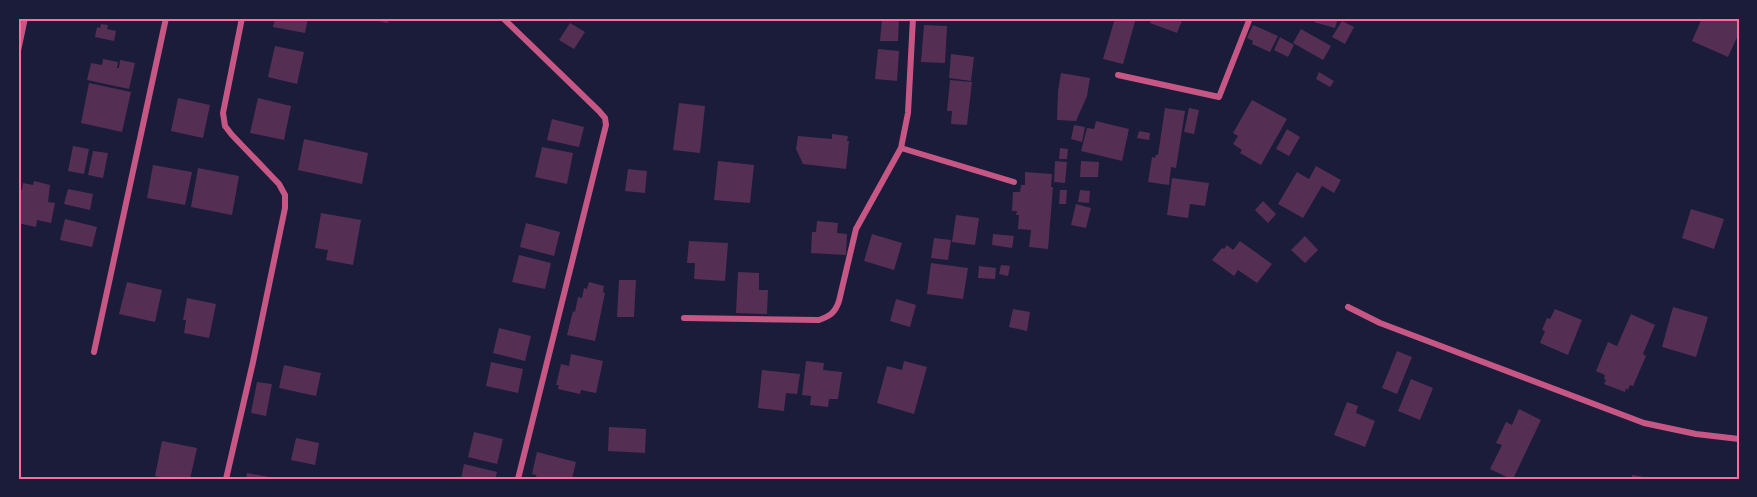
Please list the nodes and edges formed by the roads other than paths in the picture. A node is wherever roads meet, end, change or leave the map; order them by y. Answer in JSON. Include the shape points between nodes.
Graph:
{"nodes":[{"id":1,"x":25,"y":18,"type":"edge"},
{"id":2,"x":166,"y":18,"type":"edge"},
{"id":3,"x":242,"y":18,"type":"edge"},
{"id":4,"x":503,"y":18,"type":"edge"},
{"id":5,"x":913,"y":18,"type":"edge"},
{"id":6,"x":1250,"y":18,"type":"edge"},
{"id":7,"x":18,"y":51,"type":"edge"},
{"id":8,"x":1118,"y":75,"type":"dead end"},
{"id":9,"x":901,"y":148,"type":"junction"},
{"id":10,"x":1014,"y":182,"type":"dead end"},
{"id":11,"x":1348,"y":307,"type":"dead end"},
{"id":12,"x":684,"y":318,"type":"dead end"},
{"id":13,"x":94,"y":352,"type":"dead end"},
{"id":14,"x":1739,"y":439,"type":"edge"},
{"id":15,"x":226,"y":479,"type":"edge"},
{"id":16,"x":518,"y":479,"type":"edge"}],
"edges":[{"from":1,"to":7,"type":"street"},
{"from":2,"to":13,"type":"street"},
{"from":3,"to":15,"type":"street","via":[[223,113],[225,126],[279,184],[285,195],[285,208]]},
{"from":4,"to":16,"type":"street","via":[[599,111],[606,125]]},
{"from":5,"to":9,"type":"street","via":[[908,113]]},
{"from":6,"to":8,"type":"street","via":[[1219,97]]},
{"from":9,"to":10,"type":"street"},
{"from":9,"to":12,"type":"street","via":[[856,229],[835,312],[819,320]]},
{"from":11,"to":14,"type":"street","via":[[1380,323],[1644,423]]}]}
